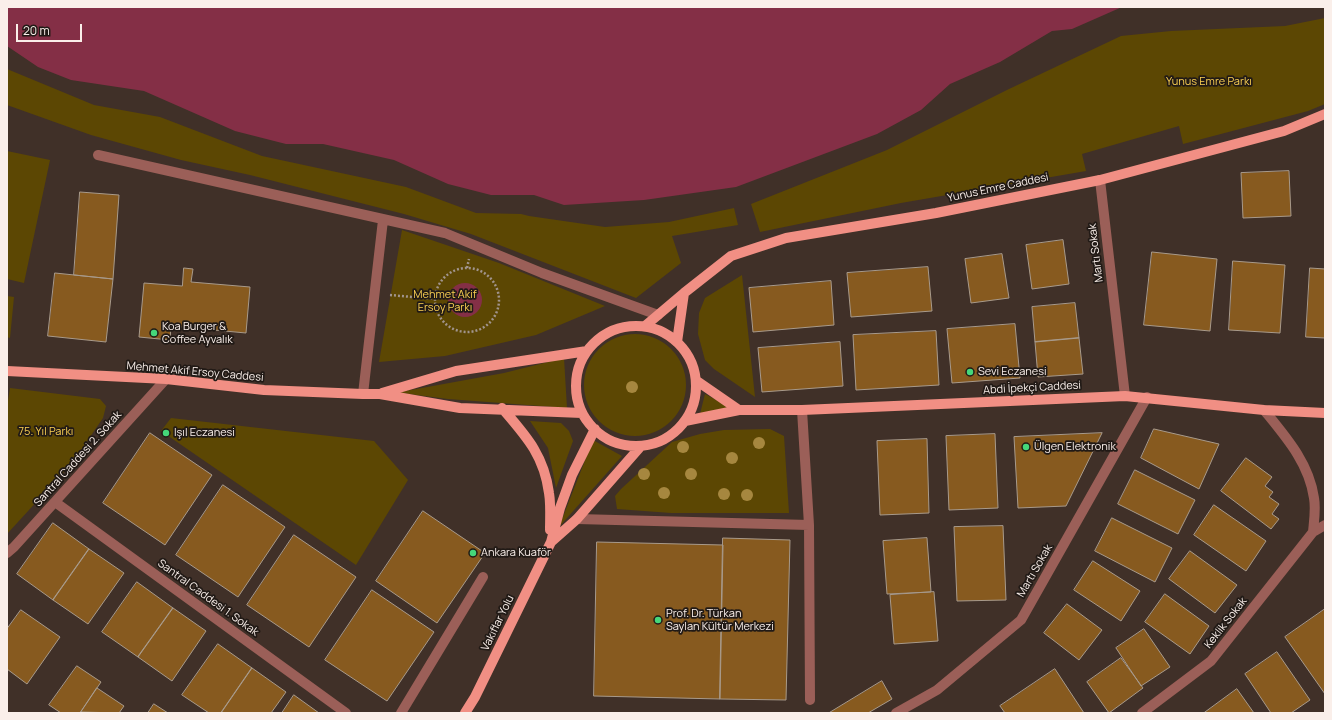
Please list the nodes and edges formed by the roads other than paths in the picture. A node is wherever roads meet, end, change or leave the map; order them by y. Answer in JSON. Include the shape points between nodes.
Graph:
{"nodes":[{"id":1,"x":1325,"y":114,"type":"edge"},
{"id":2,"x":98,"y":155,"type":"dead end"},
{"id":3,"x":1100,"y":180,"type":"junction"},
{"id":4,"x":383,"y":220,"type":"junction"},
{"id":5,"x":684,"y":293,"type":"junction"},
{"id":6,"x":658,"y":315,"type":"junction"},
{"id":7,"x":645,"y":326,"type":"junction"},
{"id":8,"x":677,"y":342,"type":"junction"},
{"id":9,"x":587,"y":351,"type":"junction"},
{"id":10,"x":7,"y":371,"type":"edge"},
{"id":11,"x":166,"y":379,"type":"junction"},
{"id":12,"x":697,"y":381,"type":"junction"},
{"id":13,"x":363,"y":394,"type":"junction"},
{"id":14,"x":380,"y":394,"type":"junction"},
{"id":15,"x":1125,"y":396,"type":"junction"},
{"id":16,"x":1148,"y":397,"type":"junction"},
{"id":17,"x":502,"y":408,"type":"junction"},
{"id":18,"x":739,"y":410,"type":"junction"},
{"id":19,"x":802,"y":410,"type":"junction"},
{"id":20,"x":1264,"y":410,"type":"junction"},
{"id":21,"x":582,"y":412,"type":"junction"},
{"id":22,"x":1325,"y":413,"type":"edge"},
{"id":23,"x":685,"y":421,"type":"junction"},
{"id":24,"x":595,"y":429,"type":"junction"},
{"id":25,"x":641,"y":446,"type":"junction"},
{"id":26,"x":55,"y":502,"type":"junction"},
{"id":27,"x":577,"y":519,"type":"junction"},
{"id":28,"x":808,"y":525,"type":"junction"},
{"id":29,"x":1325,"y":525,"type":"edge"},
{"id":30,"x":1313,"y":532,"type":"junction"},
{"id":31,"x":551,"y":542,"type":"junction"},
{"id":32,"x":7,"y":553,"type":"edge"},
{"id":33,"x":483,"y":577,"type":"dead end"},
{"id":34,"x":810,"y":700,"type":"dead end"},
{"id":35,"x":346,"y":713,"type":"edge"},
{"id":36,"x":401,"y":713,"type":"edge"},
{"id":37,"x":465,"y":713,"type":"edge"},
{"id":38,"x":896,"y":713,"type":"edge"},
{"id":39,"x":1142,"y":713,"type":"edge"}],
"edges":[{"from":1,"to":3,"type":"main road","name":"Yunus Emre Caddesi","via":[[1284,131]]},
{"from":2,"to":4,"type":"street"},
{"from":3,"to":5,"type":"main road","name":"Yunus Emre Caddesi","via":[[936,213],[786,238],[731,256]]},
{"from":3,"to":15,"type":"street","name":"Martı Sokak"},
{"from":4,"to":6,"type":"street","via":[[445,233]]},
{"from":4,"to":13,"type":"street"},
{"from":5,"to":6,"type":"main road","name":"Yunus Emre Caddesi"},
{"from":5,"to":8,"type":"main road"},
{"from":6,"to":7,"type":"main road","name":"Yunus Emre Caddesi"},
{"from":7,"to":8,"type":"main road","via":[[663,331]]},
{"from":7,"to":9,"type":"main road","via":[[612,330],[598,338]]},
{"from":8,"to":12,"type":"main road","via":[[689,356]]},
{"from":9,"to":14,"type":"main road","via":[[456,372]]},
{"from":9,"to":21,"type":"main road","via":[[579,365],[576,381],[577,397]]},
{"from":10,"to":11,"type":"main road","name":"Mehmet Akif Ersoy Caddesi"},
{"from":11,"to":13,"type":"main road","name":"Mehmet Akif Ersoy Caddesi","via":[[264,390]]},
{"from":11,"to":26,"type":"street","name":"Santral Caddesi 2. Sokak"},
{"from":12,"to":18,"type":"main road"},
{"from":12,"to":23,"type":"main road","via":[[693,407]]},
{"from":13,"to":14,"type":"main road","name":"Mehmet Akif Ersoy Caddesi"},
{"from":14,"to":17,"type":"main road","via":[[460,408]]},
{"from":15,"to":16,"type":"main road","name":"Abdi İpekçi Caddesi"},
{"from":15,"to":19,"type":"main road","name":"Abdi İpekçi Caddesi"},
{"from":16,"to":20,"type":"main road","name":"Abdi İpekçi Caddesi"},
{"from":16,"to":38,"type":"street","name":"Martı Sokak","via":[[1021,620],[937,690]]},
{"from":17,"to":21,"type":"main road"},
{"from":17,"to":31,"type":"main road","name":"Vakıflar Yolu","via":[[527,437],[540,460],[549,494]]},
{"from":18,"to":19,"type":"main road","name":"Abdi İpekçi Caddesi"},
{"from":18,"to":23,"type":"main road","name":"Abdi İpekçi Caddesi"},
{"from":19,"to":28,"type":"street"},
{"from":20,"to":22,"type":"main road","name":"Abdi İpekçi Caddesi"},
{"from":20,"to":30,"type":"street","via":[[1306,467],[1314,498]]},
{"from":21,"to":24,"type":"main road"},
{"from":23,"to":25,"type":"main road","via":[[668,437]]},
{"from":24,"to":25,"type":"main road","via":[[608,439],[624,445]]},
{"from":24,"to":31,"type":"main road","name":"Vakıflar Yolu","via":[[572,475]]},
{"from":25,"to":27,"type":"main road","name":"Vakıflar Yolu"},
{"from":26,"to":32,"type":"street","name":"Santral Caddesi 2. Sokak"},
{"from":26,"to":35,"type":"street","name":"Santral Caddesi 1. Sokak"},
{"from":27,"to":28,"type":"street"},
{"from":27,"to":31,"type":"main road","name":"Vakıflar Yolu"},
{"from":28,"to":34,"type":"street"},
{"from":29,"to":30,"type":"street"},
{"from":30,"to":39,"type":"street","name":"Keklik Sokak","via":[[1211,661]]},
{"from":31,"to":37,"type":"main road","name":"Vakıflar Yolu"},
{"from":33,"to":36,"type":"street"}]}
